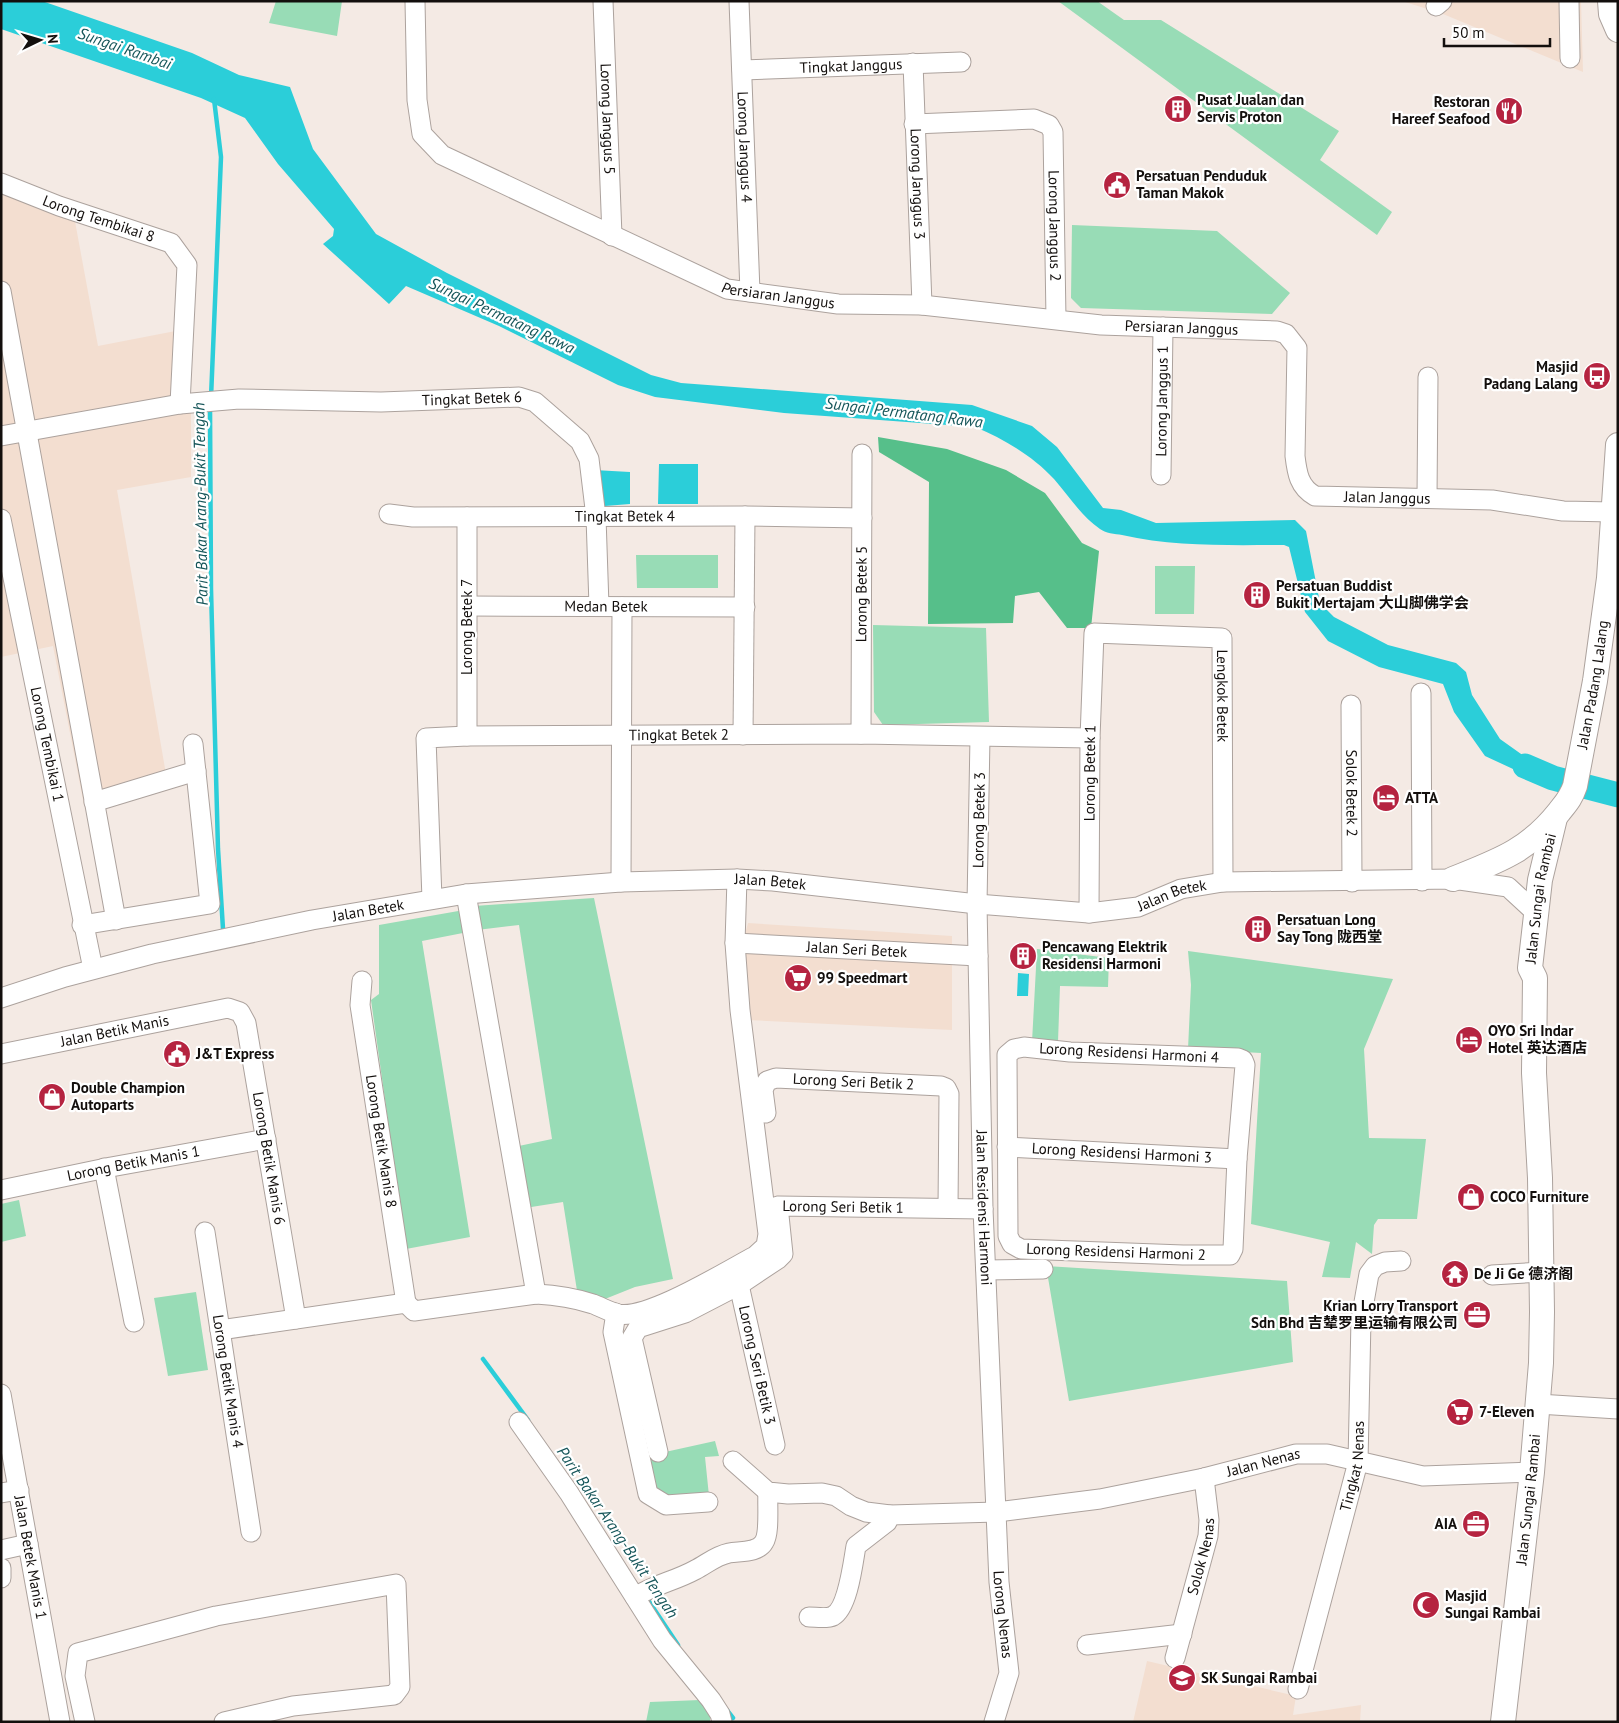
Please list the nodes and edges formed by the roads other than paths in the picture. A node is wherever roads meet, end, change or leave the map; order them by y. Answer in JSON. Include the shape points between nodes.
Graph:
{"nodes":[{"id":1,"x":415,"y":1,"type":"edge"},
{"id":2,"x":603,"y":1,"type":"edge"},
{"id":3,"x":739,"y":1,"type":"edge"},
{"id":4,"x":1569,"y":1,"type":"edge"},
{"id":5,"x":1610,"y":1,"type":"edge"},
{"id":6,"x":1618,"y":30,"type":"edge"},
{"id":7,"x":1570,"y":58,"type":"dead end"},
{"id":8,"x":961,"y":62,"type":"dead end"},
{"id":9,"x":913,"y":63,"type":"junction"},
{"id":10,"x":742,"y":70,"type":"junction"},
{"id":11,"x":914,"y":124,"type":"junction"},
{"id":12,"x":1,"y":183,"type":"edge"},
{"id":13,"x":612,"y":236,"type":"junction"},
{"id":14,"x":1,"y":291,"type":"edge"},
{"id":15,"x":750,"y":292,"type":"junction"},
{"id":16,"x":922,"y":305,"type":"junction"},
{"id":17,"x":1056,"y":319,"type":"junction"},
{"id":18,"x":1162,"y":327,"type":"junction"},
{"id":19,"x":1297,"y":348,"type":"joint"},
{"id":20,"x":1428,"y":377,"type":"dead end"},
{"id":21,"x":180,"y":404,"type":"junction"},
{"id":22,"x":26,"y":432,"type":"junction"},
{"id":23,"x":1,"y":436,"type":"edge"},
{"id":24,"x":1618,"y":445,"type":"edge"},
{"id":25,"x":862,"y":454,"type":"dead end"},
{"id":26,"x":1161,"y":475,"type":"dead end"},
{"id":27,"x":1426,"y":498,"type":"junction"},
{"id":28,"x":1613,"y":512,"type":"junction"},
{"id":29,"x":389,"y":514,"type":"dead end"},
{"id":30,"x":745,"y":516,"type":"junction"},
{"id":31,"x":467,"y":517,"type":"junction"},
{"id":32,"x":596,"y":517,"type":"junction"},
{"id":33,"x":862,"y":518,"type":"junction"},
{"id":34,"x":1,"y":520,"type":"edge"},
{"id":35,"x":468,"y":606,"type":"junction"},
{"id":36,"x":598,"y":606,"type":"junction"},
{"id":37,"x":622,"y":607,"type":"junction"},
{"id":38,"x":744,"y":607,"type":"junction"},
{"id":39,"x":1094,"y":633,"type":"joint"},
{"id":40,"x":1421,"y":694,"type":"dead end"},
{"id":41,"x":1351,"y":704,"type":"dead end"},
{"id":42,"x":861,"y":734,"type":"junction"},
{"id":43,"x":743,"y":735,"type":"junction"},
{"id":44,"x":467,"y":736,"type":"junction"},
{"id":45,"x":622,"y":736,"type":"junction"},
{"id":46,"x":980,"y":736,"type":"junction"},
{"id":47,"x":1090,"y":738,"type":"junction"},
{"id":48,"x":193,"y":744,"type":"dead end"},
{"id":49,"x":196,"y":771,"type":"junction"},
{"id":50,"x":94,"y":802,"type":"junction"},
{"id":51,"x":1565,"y":806,"type":"junction"},
{"id":52,"x":737,"y":879,"type":"junction"},
{"id":53,"x":1452,"y":879,"type":"junction"},
{"id":54,"x":1422,"y":881,"type":"junction"},
{"id":55,"x":621,"y":882,"type":"junction"},
{"id":56,"x":1223,"y":882,"type":"junction"},
{"id":57,"x":1352,"y":882,"type":"junction"},
{"id":58,"x":1552,"y":885,"type":"joint"},
{"id":59,"x":466,"y":894,"type":"junction"},
{"id":60,"x":432,"y":899,"type":"junction"},
{"id":61,"x":977,"y":904,"type":"junction"},
{"id":62,"x":1535,"y":912,"type":"junction"},
{"id":63,"x":1089,"y":913,"type":"junction"},
{"id":64,"x":116,"y":920,"type":"junction"},
{"id":65,"x":82,"y":925,"type":"junction"},
{"id":66,"x":735,"y":943,"type":"junction"},
{"id":67,"x":978,"y":956,"type":"junction"},
{"id":68,"x":93,"y":969,"type":"junction"},
{"id":69,"x":1535,"y":978,"type":"junction"},
{"id":70,"x":362,"y":981,"type":"dead end"},
{"id":71,"x":1,"y":998,"type":"edge"},
{"id":72,"x":228,"y":1008,"type":"joint"},
{"id":73,"x":1,"y":1054,"type":"edge"},
{"id":74,"x":996,"y":1086,"type":"junction"},
{"id":75,"x":266,"y":1139,"type":"junction"},
{"id":76,"x":1007,"y":1147,"type":"junction"},
{"id":77,"x":1237,"y":1159,"type":"junction"},
{"id":78,"x":104,"y":1168,"type":"junction"},
{"id":79,"x":1,"y":1190,"type":"edge"},
{"id":80,"x":778,"y":1206,"type":"junction"},
{"id":81,"x":948,"y":1208,"type":"junction"},
{"id":82,"x":983,"y":1209,"type":"junction"},
{"id":83,"x":205,"y":1232,"type":"dead end"},
{"id":84,"x":1401,"y":1261,"type":"dead end"},
{"id":85,"x":1043,"y":1269,"type":"dead end"},
{"id":86,"x":986,"y":1270,"type":"junction"},
{"id":87,"x":1542,"y":1272,"type":"junction"},
{"id":88,"x":1492,"y":1275,"type":"dead end"},
{"id":89,"x":739,"y":1285,"type":"junction"},
{"id":90,"x":536,"y":1294,"type":"junction"},
{"id":91,"x":406,"y":1303,"type":"junction"},
{"id":92,"x":616,"y":1313,"type":"junction"},
{"id":93,"x":296,"y":1319,"type":"junction"},
{"id":94,"x":134,"y":1322,"type":"dead end"},
{"id":95,"x":220,"y":1330,"type":"junction"},
{"id":96,"x":1,"y":1394,"type":"edge"},
{"id":97,"x":1538,"y":1404,"type":"junction"},
{"id":98,"x":1618,"y":1408,"type":"edge"},
{"id":99,"x":520,"y":1422,"type":"dead end"},
{"id":100,"x":5,"y":1436,"type":"edge"},
{"id":101,"x":775,"y":1445,"type":"dead end"},
{"id":102,"x":658,"y":1452,"type":"dead end"},
{"id":103,"x":734,"y":1461,"type":"dead end"},
{"id":104,"x":1358,"y":1462,"type":"junction"},
{"id":105,"x":1532,"y":1472,"type":"junction"},
{"id":106,"x":1204,"y":1478,"type":"junction"},
{"id":107,"x":10,"y":1491,"type":"edge"},
{"id":108,"x":768,"y":1492,"type":"junction"},
{"id":109,"x":708,"y":1502,"type":"dead end"},
{"id":110,"x":997,"y":1512,"type":"junction"},
{"id":111,"x":890,"y":1515,"type":"junction"},
{"id":112,"x":250,"y":1532,"type":"dead end"},
{"id":113,"x":28,"y":1544,"type":"junction"},
{"id":114,"x":1,"y":1550,"type":"edge"},
{"id":115,"x":1,"y":1568,"type":"edge"},
{"id":116,"x":1,"y":1578,"type":"edge"},
{"id":117,"x":642,"y":1593,"type":"junction"},
{"id":118,"x":810,"y":1617,"type":"dead end"},
{"id":119,"x":1182,"y":1634,"type":"junction"},
{"id":120,"x":1087,"y":1645,"type":"dead end"},
{"id":121,"x":47,"y":1648,"type":"junction"},
{"id":122,"x":78,"y":1653,"type":"junction"},
{"id":123,"x":1175,"y":1658,"type":"dead end"},
{"id":124,"x":52,"y":1674,"type":"junction"},
{"id":125,"x":1298,"y":1689,"type":"dead end"},
{"id":126,"x":996,"y":1718,"type":"edge"},
{"id":127,"x":60,"y":1722,"type":"edge"},
{"id":128,"x":85,"y":1722,"type":"edge"},
{"id":129,"x":224,"y":1722,"type":"edge"},
{"id":130,"x":722,"y":1722,"type":"edge"},
{"id":131,"x":1503,"y":1722,"type":"edge"}],
"edges":[{"from":1,"to":13,"type":"street","name":"Persiaran Janggus","via":[[417,100],[422,134],[442,155]]},
{"from":2,"to":13,"type":"street","name":"Lorong Janggus 5"},
{"from":3,"to":10,"type":"street","name":"Lorong Janggus 4"},
{"from":4,"to":7,"type":"street"},
{"from":5,"to":6,"type":"main road"},
{"from":8,"to":9,"type":"street","name":"Tingkat Janggus"},
{"from":9,"to":10,"type":"street","name":"Tingkat Janggus"},
{"from":9,"to":11,"type":"street","name":"Lorong Janggus 3"},
{"from":10,"to":15,"type":"street","name":"Lorong Janggus 4"},
{"from":11,"to":16,"type":"street","name":"Lorong Janggus 3"},
{"from":11,"to":17,"type":"street","name":"Lorong Janggus 2","via":[[1034,120],[1049,125],[1053,132]]},
{"from":12,"to":21,"type":"street","name":"Lorong Tembikai 8","via":[[171,243],[187,265]]},
{"from":13,"to":15,"type":"street","name":"Persiaran Janggus","via":[[727,289]]},
{"from":14,"to":22,"type":"street"},
{"from":15,"to":16,"type":"street","name":"Persiaran Janggus","via":[[838,304]]},
{"from":16,"to":17,"type":"street","name":"Persiaran Janggus"},
{"from":17,"to":18,"type":"street","name":"Persiaran Janggus","via":[[1101,325]]},
{"from":18,"to":19,"type":"street","name":"Persiaran Janggus","via":[[1277,331],[1286,334]]},
{"from":18,"to":26,"type":"street","name":"Lorong Janggus 1"},
{"from":19,"to":27,"type":"street","name":"Jalan Janggus","via":[[1295,456],[1297,473],[1306,491],[1315,496]]},
{"from":20,"to":27,"type":"street"},
{"from":21,"to":22,"type":"street","name":"Tingkat Betek 6"},
{"from":21,"to":32,"type":"street","name":"Tingkat Betek 6","via":[[239,399],[381,402],[519,397],[535,402],[580,441],[589,459]]},
{"from":22,"to":23,"type":"street","name":"Tingkat Betek 6"},
{"from":22,"to":50,"type":"street"},
{"from":24,"to":28,"type":"main road","name":"Jalan Padang Lalang"},
{"from":25,"to":33,"type":"street","name":"Lorong Betek 5"},
{"from":27,"to":28,"type":"street","name":"Jalan Janggus","via":[[1492,500],[1563,511]]},
{"from":28,"to":51,"type":"main road","name":"Jalan Padang Lalang","via":[[1609,578],[1579,771]]},
{"from":29,"to":31,"type":"street","name":"Tingkat Betek 4"},
{"from":30,"to":32,"type":"street","name":"Tingkat Betek 4"},
{"from":30,"to":33,"type":"street","name":"Tingkat Betek 4"},
{"from":30,"to":38,"type":"street"},
{"from":31,"to":32,"type":"street","name":"Tingkat Betek 4"},
{"from":31,"to":35,"type":"street","name":"Lorong Betek 7"},
{"from":32,"to":36,"type":"street","name":"Tingkat Betek 6"},
{"from":33,"to":42,"type":"street","name":"Lorong Betek 5"},
{"from":34,"to":65,"type":"street","name":"Lorong Tembikai 1"},
{"from":35,"to":36,"type":"street","name":"Medan Betek"},
{"from":35,"to":44,"type":"street","name":"Lorong Betek 7"},
{"from":36,"to":37,"type":"street","name":"Medan Betek"},
{"from":37,"to":38,"type":"street","name":"Medan Betek"},
{"from":37,"to":45,"type":"street"},
{"from":38,"to":43,"type":"street"},
{"from":39,"to":47,"type":"street","name":"Lorong Betek 1"},
{"from":39,"to":56,"type":"street","name":"Lengkok Betek","via":[[1222,638]]},
{"from":40,"to":54,"type":"street"},
{"from":41,"to":57,"type":"street","name":"Solok Betek 2"},
{"from":42,"to":43,"type":"street","name":"Tingkat Betek 2"},
{"from":42,"to":46,"type":"street","name":"Tingkat Betek 2"},
{"from":43,"to":45,"type":"street","name":"Tingkat Betek 2"},
{"from":44,"to":45,"type":"street","name":"Tingkat Betek 2"},
{"from":44,"to":60,"type":"street","name":"Tingkat Betek 2","via":[[426,738]]},
{"from":45,"to":55,"type":"street"},
{"from":46,"to":47,"type":"street","name":"Tingkat Betek 2"},
{"from":46,"to":61,"type":"street","name":"Lorong Betek 3"},
{"from":47,"to":63,"type":"street","name":"Lorong Betek 1"},
{"from":48,"to":49,"type":"street"},
{"from":49,"to":50,"type":"street"},
{"from":49,"to":64,"type":"street","via":[[210,904]]},
{"from":50,"to":64,"type":"street"},
{"from":51,"to":53,"type":"main road","via":[[1541,833],[1517,851]]},
{"from":51,"to":58,"type":"main road","name":"Jalan Padang Lalang","via":[[1569,816]]},
{"from":51,"to":62,"type":"main road","name":"Jalan Sungai Rambai","via":[[1540,880]]},
{"from":52,"to":55,"type":"street","name":"Jalan Betek"},
{"from":52,"to":61,"type":"street","name":"Jalan Betek"},
{"from":52,"to":66,"type":"street"},
{"from":53,"to":54,"type":"street","name":"Jalan Betek"},
{"from":53,"to":62,"type":"street","name":"Jalan Betek","via":[[1508,887]]},
{"from":54,"to":57,"type":"street","name":"Jalan Betek"},
{"from":55,"to":59,"type":"street","name":"Jalan Betek"},
{"from":56,"to":57,"type":"street","name":"Jalan Betek"},
{"from":56,"to":63,"type":"street","name":"Jalan Betek","via":[[1181,889],[1138,908]]},
{"from":58,"to":69,"type":"main road","name":"Jalan Sungai Rambai","via":[[1542,970]]},
{"from":59,"to":60,"type":"street","name":"Jalan Betek"},
{"from":59,"to":90,"type":"street"},
{"from":60,"to":68,"type":"street","name":"Jalan Betek","via":[[262,931]]},
{"from":61,"to":63,"type":"street","name":"Jalan Betek"},
{"from":61,"to":67,"type":"street","name":"Jalan Residensi Harmoni"},
{"from":62,"to":69,"type":"main road","name":"Jalan Sungai Rambai","via":[[1530,968]]},
{"from":64,"to":65,"type":"street"},
{"from":65,"to":68,"type":"street","name":"Lorong Tembikai 1"},
{"from":66,"to":67,"type":"street","name":"Jalan Seri Betek"},
{"from":66,"to":92,"type":"street","via":[[740,1010],[768,1234],[766,1246],[755,1256],[672,1300],[630,1314]]},
{"from":67,"to":74,"type":"street","name":"Jalan Residensi Harmoni"},
{"from":68,"to":71,"type":"street","name":"Jalan Betek"},
{"from":69,"to":87,"type":"main road","name":"Jalan Sungai Rambai","via":[[1534,1073]]},
{"from":70,"to":91,"type":"street","name":"Lorong Betik Manis 8","via":[[360,1005]]},
{"from":72,"to":73,"type":"street","name":"Jalan Betik Manis"},
{"from":72,"to":75,"type":"street","name":"Lorong Betik Manis 6","via":[[240,1012],[246,1023]]},
{"from":74,"to":76,"type":"street"},
{"from":74,"to":77,"type":"street","name":"Lorong Residensi Harmoni 4","via":[[1007,1055],[1014,1049],[1238,1058],[1245,1065]]},
{"from":74,"to":82,"type":"street","name":"Jalan Residensi Harmoni"},
{"from":75,"to":78,"type":"street","name":"Lorong Betik Manis 1"},
{"from":75,"to":93,"type":"street","name":"Lorong Betik Manis 6"},
{"from":76,"to":77,"type":"street","name":"Lorong Residensi Harmoni 3"},
{"from":76,"to":77,"type":"street","name":"Lorong Residensi Harmoni 2","via":[[1008,1236],[1020,1249],[1230,1255],[1233,1249]]},
{"from":78,"to":79,"type":"street","name":"Lorong Betik Manis 1"},
{"from":78,"to":94,"type":"street"},
{"from":80,"to":81,"type":"street","name":"Lorong Seri Betik 1"},
{"from":80,"to":81,"type":"street","name":"Lorong Seri Betik 2","via":[[763,1090],[767,1081],[776,1078],[946,1088],[949,1094]]},
{"from":80,"to":89,"type":"street","name":"Lorong Seri Betik 1","via":[[783,1254]]},
{"from":81,"to":82,"type":"street","name":"Lorong Seri Betik 1"},
{"from":82,"to":86,"type":"street","name":"Jalan Residensi Harmoni"},
{"from":83,"to":95,"type":"street","name":"Lorong Betik Manis 4"},
{"from":84,"to":104,"type":"street","name":"Tingkat Nenas","via":[[1385,1262],[1369,1274],[1361,1327]]},
{"from":85,"to":86,"type":"street"},
{"from":86,"to":110,"type":"street","name":"Jalan Residensi Harmoni"},
{"from":87,"to":88,"type":"street"},
{"from":87,"to":97,"type":"main road","name":"Jalan Sungai Rambai"},
{"from":89,"to":101,"type":"street","name":"Lorong Seri Betik 3"},
{"from":89,"to":102,"type":"street","name":"Lorong Seri Betik 1","via":[[685,1313],[638,1328],[632,1338]]},
{"from":90,"to":91,"type":"street","via":[[414,1311]]},
{"from":90,"to":92,"type":"street","via":[[572,1299]]},
{"from":91,"to":93,"type":"street"},
{"from":92,"to":109,"type":"street","via":[[613,1332],[648,1494],[666,1505]]},
{"from":93,"to":95,"type":"street"},
{"from":95,"to":112,"type":"street","name":"Lorong Betik Manis 4"},
{"from":96,"to":100,"type":"street","name":"Jalan Betek Manis 1"},
{"from":97,"to":98,"type":"street"},
{"from":97,"to":105,"type":"main road","name":"Jalan Sungai Rambai"},
{"from":99,"to":117,"type":"street"},
{"from":100,"to":107,"type":"street","name":"Jalan Betek Manis 1"},
{"from":103,"to":108,"type":"street"},
{"from":104,"to":105,"type":"street","name":"Jalan Nenas","via":[[1423,1476]]},
{"from":104,"to":106,"type":"street","name":"Jalan Nenas","via":[[1326,1454],[1296,1454]]},
{"from":104,"to":125,"type":"street","name":"Tingkat Nenas"},
{"from":105,"to":131,"type":"main road","name":"Jalan Sungai Rambai"},
{"from":106,"to":110,"type":"street","name":"Jalan Nenas","via":[[1100,1499]]},
{"from":106,"to":119,"type":"street","name":"Solok Nenas","via":[[1208,1536]]},
{"from":107,"to":113,"type":"street","name":"Jalan Betek Manis 1"},
{"from":108,"to":111,"type":"street","name":"Jalan Nenas","via":[[822,1493],[836,1496],[866,1512]]},
{"from":108,"to":117,"type":"street","via":[[767,1532],[761,1546],[714,1557],[695,1570]]},
{"from":110,"to":111,"type":"street","name":"Jalan Nenas"},
{"from":110,"to":126,"type":"street","name":"Lorong Nenas","via":[[999,1582],[1009,1672]]},
{"from":111,"to":118,"type":"street","via":[[887,1522],[856,1546],[840,1610],[832,1617]]},
{"from":113,"to":114,"type":"street"},
{"from":113,"to":121,"type":"street","name":"Jalan Betek Manis 1"},
{"from":115,"to":116,"type":"street"},
{"from":117,"to":130,"type":"street","via":[[662,1640],[711,1700]]},
{"from":119,"to":120,"type":"street"},
{"from":119,"to":123,"type":"street","name":"Solok Nenas"},
{"from":121,"to":122,"type":"street","via":[[66,1646]]},
{"from":121,"to":124,"type":"street","name":"Jalan Betek Manis 1"},
{"from":122,"to":124,"type":"street","via":[[70,1669]]},
{"from":122,"to":128,"type":"street","via":[[75,1676]]},
{"from":122,"to":129,"type":"street","via":[[216,1616],[396,1584],[400,1687],[394,1695],[293,1706]]},
{"from":124,"to":127,"type":"street","name":"Jalan Betek Manis 1"}]}
